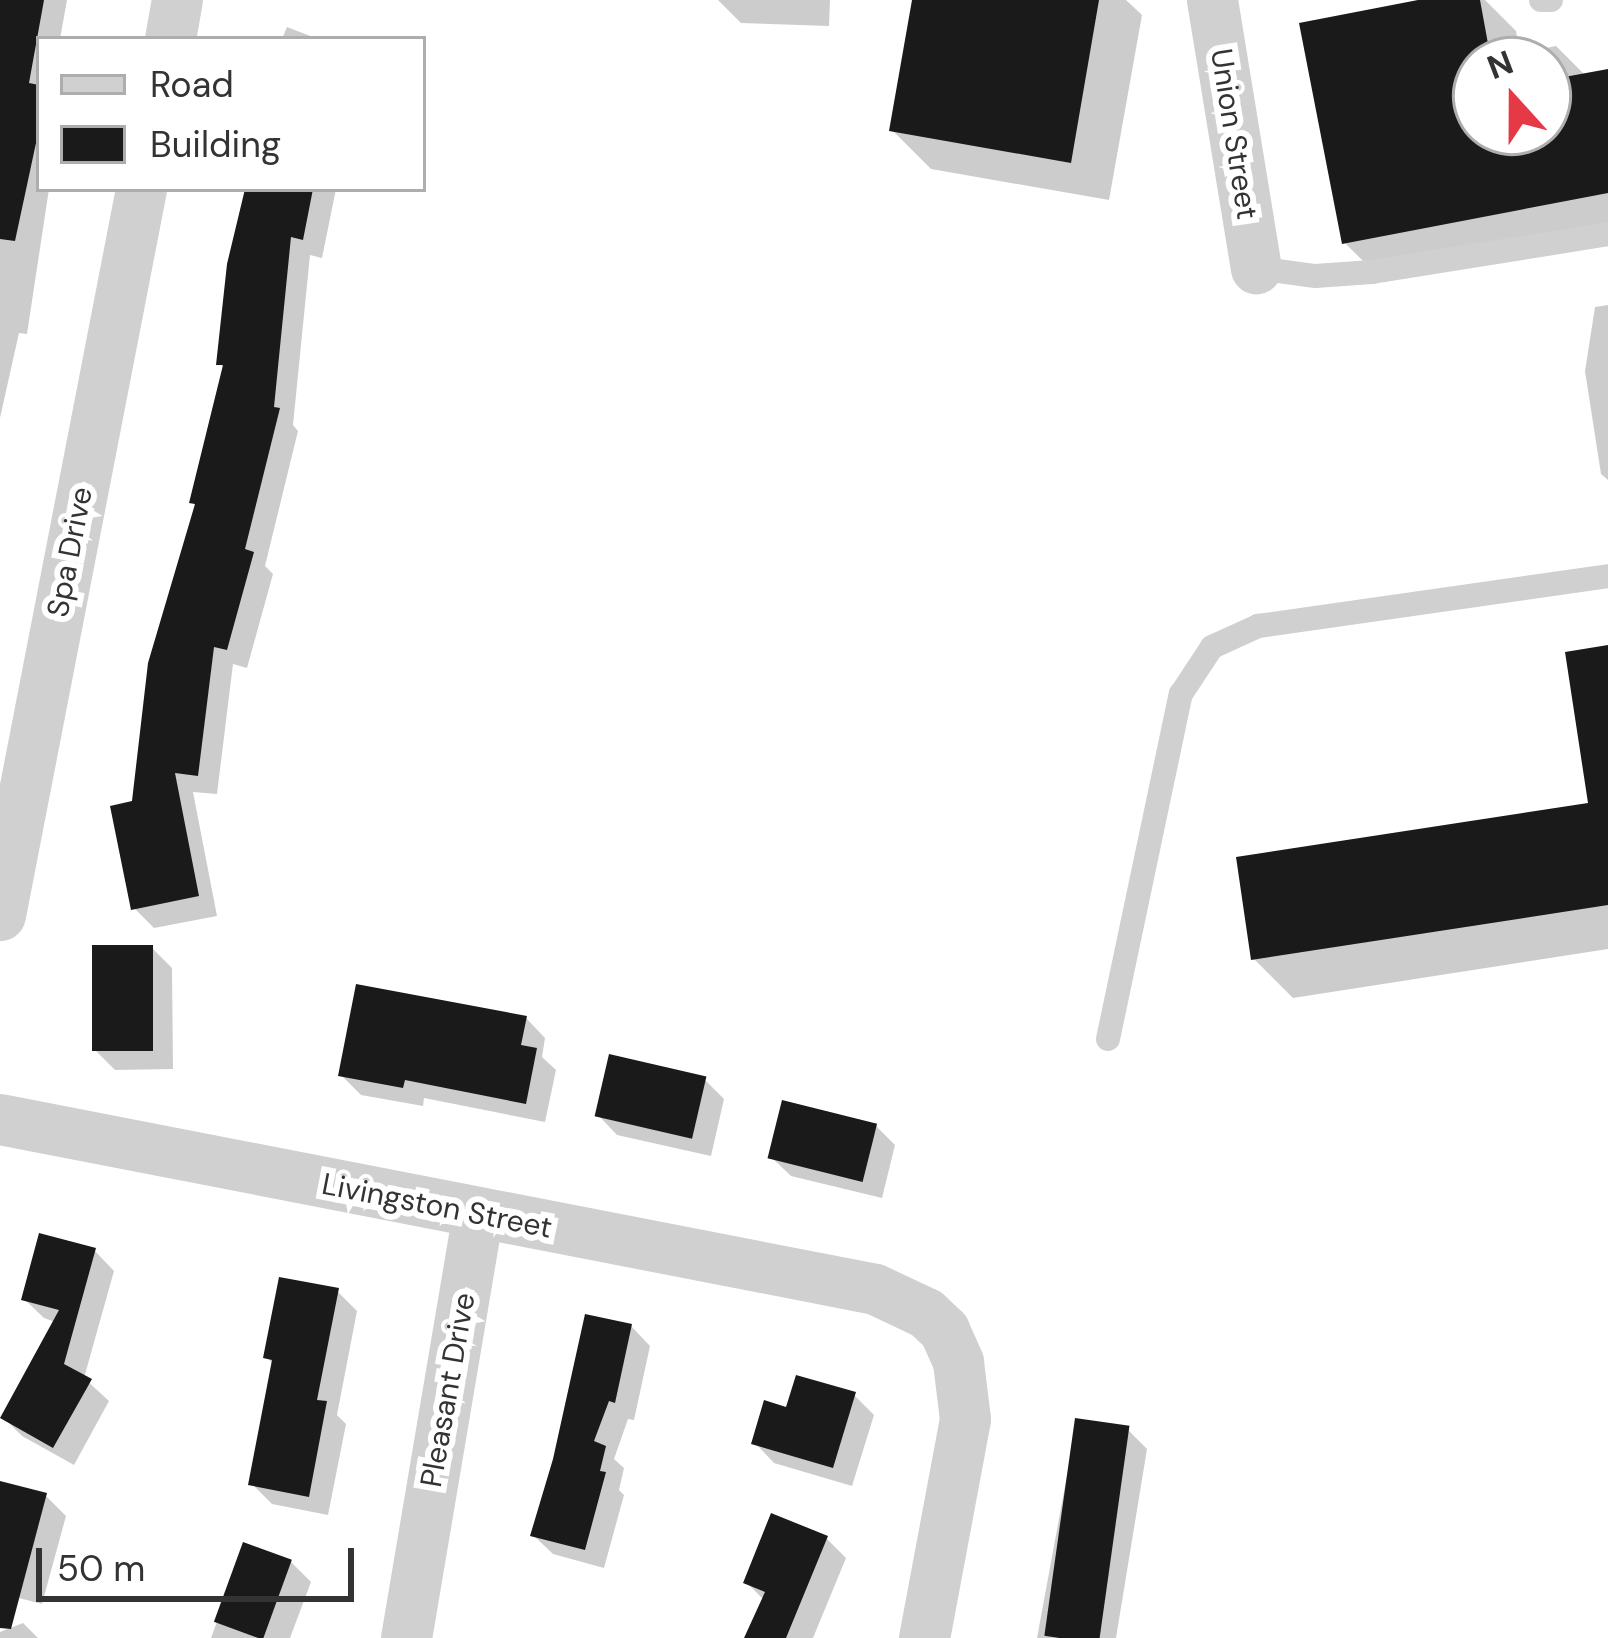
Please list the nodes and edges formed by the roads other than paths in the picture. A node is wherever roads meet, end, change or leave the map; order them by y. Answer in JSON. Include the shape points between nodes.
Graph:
{"nodes":[{"id":1,"x":177,"y":0,"type":"edge"},
{"id":2,"x":1212,"y":0,"type":"edge"},
{"id":3,"x":1541,"y":0,"type":"edge"},
{"id":4,"x":1551,"y":0,"type":"edge"},
{"id":5,"x":171,"y":36,"type":"edge"},
{"id":6,"x":139,"y":192,"type":"edge"},
{"id":7,"x":1608,"y":234,"type":"edge"},
{"id":8,"x":1256,"y":268,"type":"joint"},
{"id":9,"x":1608,"y":576,"type":"edge"},
{"id":10,"x":0,"y":915,"type":"edge"},
{"id":11,"x":1108,"y":1039,"type":"dead end"},
{"id":12,"x":0,"y":1119,"type":"edge"},
{"id":13,"x":478,"y":1214,"type":"junction"},
{"id":14,"x":406,"y":1638,"type":"edge"},
{"id":15,"x":924,"y":1638,"type":"edge"}],
"edges":[{"from":1,"to":5,"type":"street"},
{"from":2,"to":8,"type":"street","name":"Union Street"},
{"from":3,"to":4,"type":"lane"},
{"from":6,"to":10,"type":"street","name":"Spa Drive"},
{"from":7,"to":8,"type":"lane","via":[[1372,272]]},
{"from":9,"to":11,"type":"lane","via":[[1258,626],[1212,647],[1181,694]]},
{"from":12,"to":13,"type":"street","name":"Livingston Street"},
{"from":13,"to":14,"type":"street","name":"Pleasant Drive"},
{"from":13,"to":15,"type":"street","name":"Livingston Street","via":[[875,1289],[944,1330],[958,1362],[964,1419]]}]}
